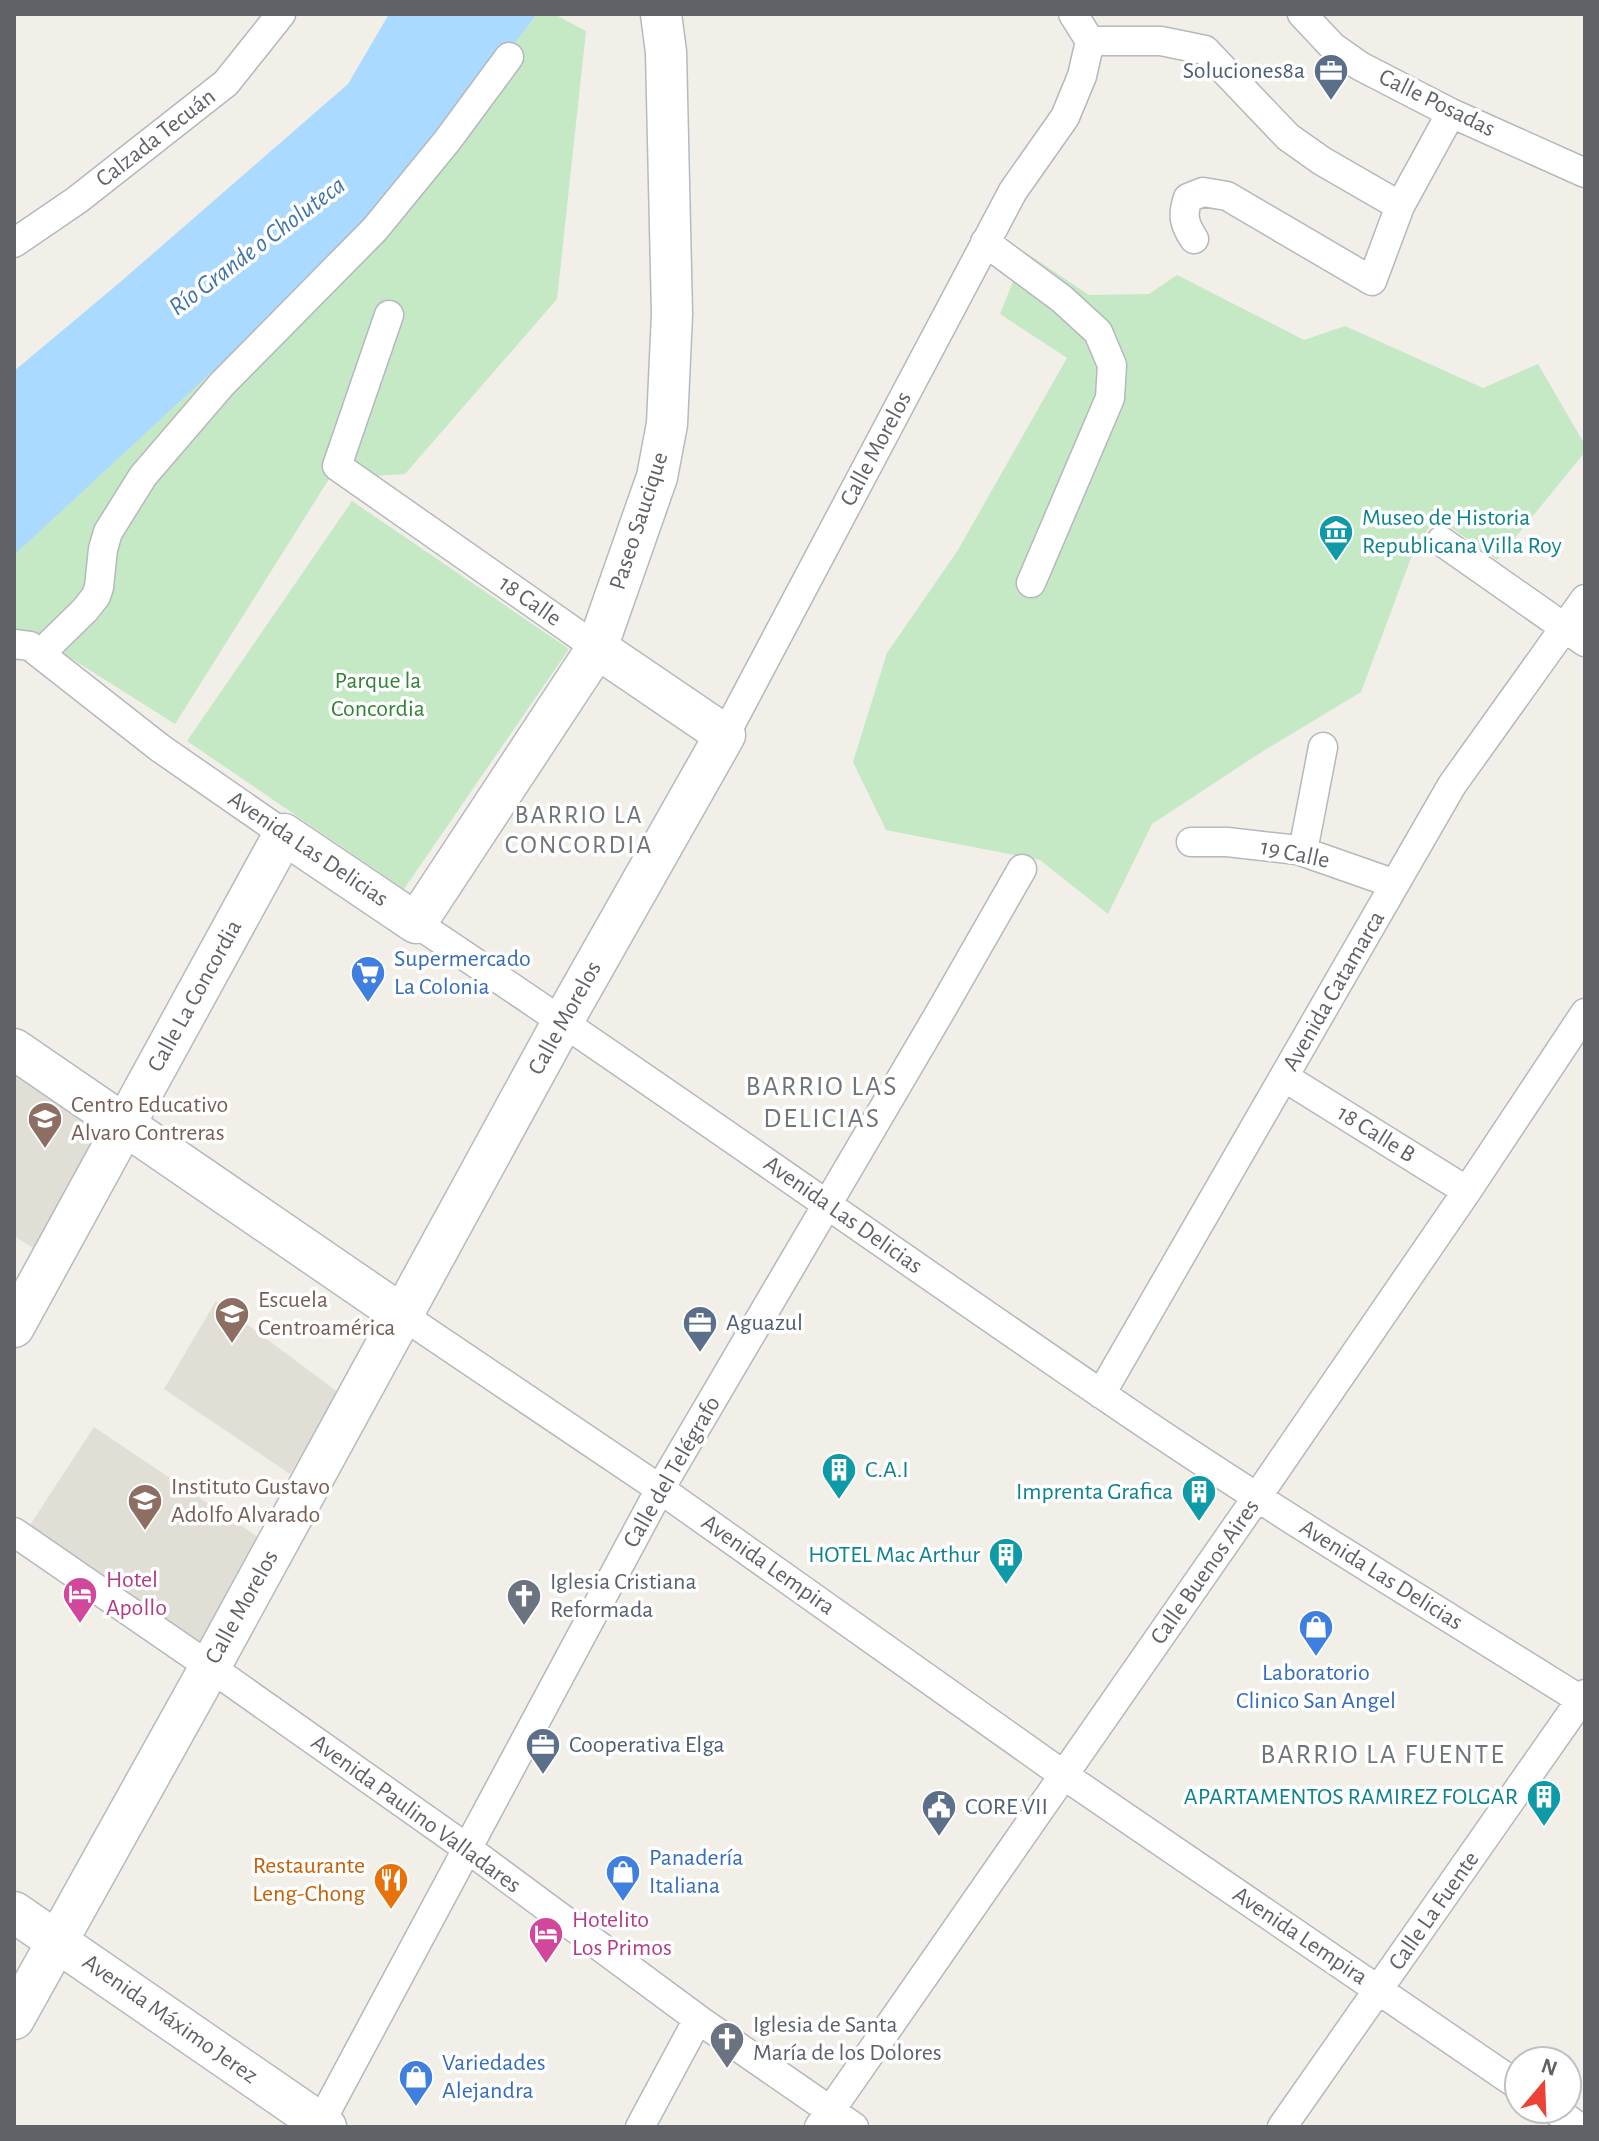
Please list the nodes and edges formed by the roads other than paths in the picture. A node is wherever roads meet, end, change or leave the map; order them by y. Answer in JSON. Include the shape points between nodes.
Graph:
{"nodes":[{"id":1,"x":281,"y":14,"type":"edge"},
{"id":2,"x":661,"y":14,"type":"edge"},
{"id":3,"x":1073,"y":14,"type":"edge"},
{"id":4,"x":1302,"y":14,"type":"edge"},
{"id":5,"x":1090,"y":41,"type":"junction"},
{"id":6,"x":509,"y":57,"type":"dead end"},
{"id":7,"x":1451,"y":113,"type":"junction"},
{"id":8,"x":1585,"y":173,"type":"edge"},
{"id":9,"x":1400,"y":206,"type":"junction"},
{"id":10,"x":1194,"y":239,"type":"dead end"},
{"id":11,"x":985,"y":242,"type":"junction"},
{"id":12,"x":14,"y":243,"type":"edge"},
{"id":13,"x":389,"y":315,"type":"dead end"},
{"id":14,"x":1441,"y":541,"type":"dead end"},
{"id":15,"x":1031,"y":583,"type":"dead end"},
{"id":16,"x":1585,"y":599,"type":"edge"},
{"id":17,"x":1575,"y":635,"type":"edge"},
{"id":18,"x":597,"y":648,"type":"junction"},
{"id":19,"x":27,"y":649,"type":"edge"},
{"id":20,"x":725,"y":735,"type":"junction"},
{"id":21,"x":1323,"y":747,"type":"dead end"},
{"id":22,"x":284,"y":834,"type":"junction"},
{"id":23,"x":1191,"y":842,"type":"dead end"},
{"id":24,"x":1303,"y":851,"type":"junction"},
{"id":25,"x":1022,"y":869,"type":"dead end"},
{"id":26,"x":1395,"y":884,"type":"junction"},
{"id":27,"x":416,"y":923,"type":"junction"},
{"id":28,"x":1585,"y":1013,"type":"edge"},
{"id":29,"x":563,"y":1021,"type":"junction"},
{"id":30,"x":14,"y":1049,"type":"edge"},
{"id":31,"x":1284,"y":1077,"type":"junction"},
{"id":32,"x":124,"y":1126,"type":"junction"},
{"id":33,"x":1467,"y":1191,"type":"junction"},
{"id":34,"x":828,"y":1204,"type":"junction"},
{"id":35,"x":402,"y":1315,"type":"junction"},
{"id":36,"x":14,"y":1327,"type":"edge"},
{"id":37,"x":1101,"y":1394,"type":"junction"},
{"id":38,"x":660,"y":1489,"type":"junction"},
{"id":39,"x":1257,"y":1497,"type":"junction"},
{"id":40,"x":14,"y":1532,"type":"edge"},
{"id":41,"x":210,"y":1667,"type":"junction"},
{"id":42,"x":1583,"y":1697,"type":"edge"},
{"id":43,"x":1065,"y":1776,"type":"junction"},
{"id":44,"x":468,"y":1849,"type":"junction"},
{"id":45,"x":14,"y":1912,"type":"edge"},
{"id":46,"x":56,"y":1940,"type":"junction"},
{"id":47,"x":1379,"y":1990,"type":"junction"},
{"id":48,"x":14,"y":2019,"type":"edge"},
{"id":49,"x":698,"y":2019,"type":"junction"},
{"id":50,"x":1503,"y":2075,"type":"edge"},
{"id":51,"x":835,"y":2121,"type":"edge"},
{"id":52,"x":321,"y":2126,"type":"edge"},
{"id":53,"x":640,"y":2127,"type":"edge"},
{"id":54,"x":1282,"y":2127,"type":"edge"}],
"edges":[{"from":1,"to":12,"type":"street","name":"Calzada Tecuán","via":[[226,83]]},
{"from":2,"to":18,"type":"street","name":"Paseo Saucique","via":[[671,299],[667,424],[657,477]]},
{"from":3,"to":5,"type":"street"},
{"from":4,"to":7,"type":"street","name":"Calle Posadas","via":[[1360,66]]},
{"from":5,"to":9,"type":"street","via":[[1161,41],[1205,50],[1288,137]]},
{"from":5,"to":11,"type":"street","name":"Calle Morelos","via":[[1065,117]]},
{"from":6,"to":19,"type":"street","via":[[375,229],[222,384],[143,476],[108,532],[99,587],[85,610]]},
{"from":7,"to":8,"type":"street","name":"Calle Posadas"},
{"from":7,"to":9,"type":"street"},
{"from":9,"to":10,"type":"street","via":[[1372,281],[1227,196],[1203,192],[1188,198],[1183,213]]},
{"from":11,"to":15,"type":"street","via":[[1098,332],[1112,365],[1110,398]]},
{"from":11,"to":20,"type":"street","name":"Calle Morelos"},
{"from":13,"to":18,"type":"street","name":"18 Calle","via":[[337,466]]},
{"from":14,"to":17,"type":"street"},
{"from":16,"to":17,"type":"street","name":"Avenida Catamarca"},
{"from":17,"to":26,"type":"street","name":"Avenida Catamarca","via":[[1452,785]]},
{"from":18,"to":20,"type":"street","name":"18 Calle"},
{"from":18,"to":27,"type":"street","name":"Paseo Saucique"},
{"from":19,"to":22,"type":"street","name":"Avenida Las Delicias"},
{"from":20,"to":29,"type":"street","name":"Calle Morelos"},
{"from":21,"to":24,"type":"street"},
{"from":22,"to":27,"type":"street","name":"Avenida Las Delicias"},
{"from":22,"to":32,"type":"street","name":"Calle La Concordia"},
{"from":23,"to":24,"type":"street","name":"19 Calle"},
{"from":24,"to":26,"type":"street","name":"19 Calle"},
{"from":25,"to":34,"type":"street","name":"Calle del Telégrafo"},
{"from":26,"to":31,"type":"street","name":"Avenida Catamarca"},
{"from":27,"to":29,"type":"street","name":"Avenida Las Delicias"},
{"from":28,"to":33,"type":"street","name":"Calle Buenos Aires"},
{"from":29,"to":34,"type":"street","name":"Avenida Las Delicias"},
{"from":29,"to":35,"type":"street","name":"Calle Morelos"},
{"from":30,"to":32,"type":"street","name":"Avenida Lempira"},
{"from":31,"to":33,"type":"street","name":"18 Calle B"},
{"from":31,"to":37,"type":"street","name":"Avenida Catamarca"},
{"from":32,"to":35,"type":"street","name":"Avenida Lempira"},
{"from":32,"to":36,"type":"street","name":"Calle La Concordia"},
{"from":33,"to":39,"type":"street","name":"Calle Buenos Aires"},
{"from":34,"to":37,"type":"street","name":"Avenida Las Delicias"},
{"from":34,"to":38,"type":"street","name":"Calle del Telégrafo"},
{"from":35,"to":38,"type":"street","name":"Avenida Lempira"},
{"from":35,"to":41,"type":"street","name":"Calle Morelos"},
{"from":37,"to":39,"type":"street","name":"Avenida Las Delicias"},
{"from":38,"to":43,"type":"street","name":"Avenida Lempira"},
{"from":38,"to":44,"type":"street","name":"Calle del Telégrafo"},
{"from":39,"to":42,"type":"street","name":"Avenida Las Delicias"},
{"from":39,"to":43,"type":"street","name":"Calle Buenos Aires"},
{"from":40,"to":41,"type":"street","name":"Avenida Paulino Valladares"},
{"from":41,"to":44,"type":"street","name":"Avenida Paulino Valladares"},
{"from":41,"to":46,"type":"street","name":"Calle Morelos"},
{"from":42,"to":47,"type":"street","name":"Calle La Fuente"},
{"from":43,"to":47,"type":"street","name":"Avenida Lempira"},
{"from":43,"to":51,"type":"street","name":"Calle Buenos Aires","via":[[971,1906]]},
{"from":44,"to":49,"type":"street","name":"Avenida Paulino Valladares"},
{"from":44,"to":52,"type":"street","name":"Calle del Telégrafo"},
{"from":45,"to":46,"type":"street","name":"Avenida Máximo Jerez"},
{"from":46,"to":48,"type":"street","name":"Calle Morelos"},
{"from":46,"to":52,"type":"street","name":"Avenida Máximo Jerez"},
{"from":47,"to":50,"type":"street","name":"Avenida Lempira"},
{"from":47,"to":54,"type":"street","name":"Calle La Fuente"},
{"from":49,"to":51,"type":"street","name":"Avenida Paulino Valladares"},
{"from":49,"to":53,"type":"street"}]}
